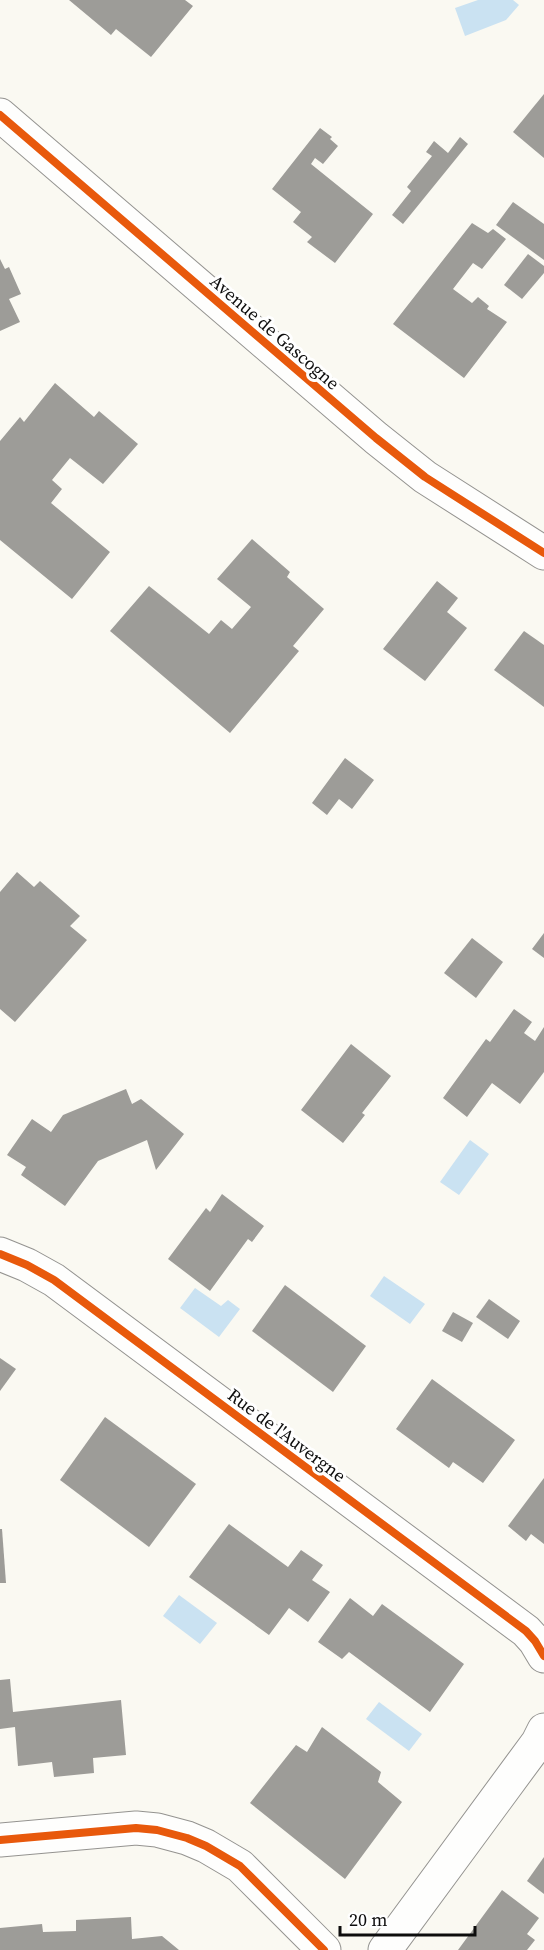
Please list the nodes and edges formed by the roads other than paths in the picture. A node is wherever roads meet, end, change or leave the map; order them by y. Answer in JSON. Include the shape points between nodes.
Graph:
{"nodes":[{"id":1,"x":0,"y":115,"type":"edge"},
{"id":2,"x":544,"y":553,"type":"edge"},
{"id":3,"x":0,"y":1254,"type":"edge"},
{"id":4,"x":544,"y":1656,"type":"edge"},
{"id":5,"x":544,"y":1730,"type":"edge"},
{"id":6,"x":0,"y":1840,"type":"edge"},
{"id":7,"x":324,"y":1950,"type":"edge"},
{"id":8,"x":385,"y":1950,"type":"edge"}],
"edges":[{"from":1,"to":2,"type":"street","name":"Avenue de Gascogne","via":[[376,438],[425,477]]},
{"from":3,"to":4,"type":"street","name":"Rue de l'Auvergne","via":[[54,1280],[526,1631]]},
{"from":5,"to":8,"type":"street"},
{"from":6,"to":7,"type":"street","via":[[136,1828],[187,1838],[240,1866]]}]}
